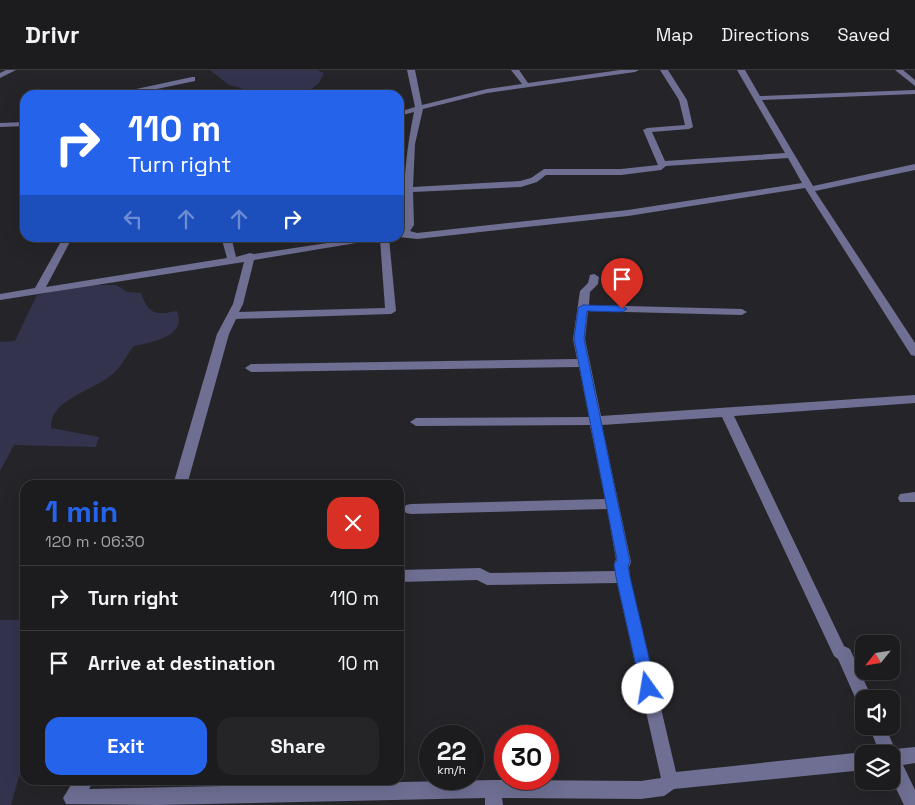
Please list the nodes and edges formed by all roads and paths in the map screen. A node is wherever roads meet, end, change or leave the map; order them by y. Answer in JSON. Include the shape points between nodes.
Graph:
{"nodes":[{"id":1,"x":12,"y":70,"type":"edge"},
{"id":2,"x":411,"y":70,"type":"edge"},
{"id":3,"x":515,"y":70,"type":"edge"},
{"id":4,"x":636,"y":70,"type":"edge"},
{"id":5,"x":664,"y":70,"type":"edge"},
{"id":6,"x":741,"y":70,"type":"edge"},
{"id":7,"x":899,"y":70,"type":"edge"},
{"id":8,"x":0,"y":76,"type":"edge"},
{"id":9,"x":192,"y":79,"type":"dead end"},
{"id":10,"x":915,"y":84,"type":"edge"},
{"id":11,"x":527,"y":86,"type":"junction"},
{"id":12,"x":141,"y":90,"type":"edge"},
{"id":13,"x":915,"y":92,"type":"edge"},
{"id":14,"x":757,"y":98,"type":"junction"},
{"id":15,"x":419,"y":108,"type":"junction"},
{"id":16,"x":404,"y":112,"type":"edge"},
{"id":17,"x":20,"y":124,"type":"edge"},
{"id":18,"x":0,"y":125,"type":"edge"},
{"id":19,"x":791,"y":155,"type":"junction"},
{"id":20,"x":664,"y":164,"type":"junction"},
{"id":21,"x":915,"y":168,"type":"edge"},
{"id":22,"x":809,"y":187,"type":"junction"},
{"id":23,"x":408,"y":190,"type":"junction"},
{"id":24,"x":404,"y":232,"type":"edge"},
{"id":25,"x":404,"y":234,"type":"edge"},
{"id":26,"x":65,"y":242,"type":"edge"},
{"id":27,"x":228,"y":242,"type":"edge"},
{"id":28,"x":348,"y":242,"type":"edge"},
{"id":29,"x":385,"y":242,"type":"edge"},
{"id":30,"x":250,"y":256,"type":"junction"},
{"id":31,"x":232,"y":259,"type":"junction"},
{"id":32,"x":594,"y":277,"type":"dead end"},
{"id":33,"x":40,"y":289,"type":"junction"},
{"id":34,"x":0,"y":297,"type":"edge"},
{"id":35,"x":583,"y":308,"type":"junction"},
{"id":36,"x":742,"y":312,"type":"dead end"},
{"id":37,"x":232,"y":316,"type":"junction"},
{"id":38,"x":915,"y":352,"type":"edge"},
{"id":39,"x":584,"y":363,"type":"junction"},
{"id":40,"x":251,"y":368,"type":"dead end"},
{"id":41,"x":915,"y":399,"type":"edge"},
{"id":42,"x":726,"y":412,"type":"junction"},
{"id":43,"x":595,"y":421,"type":"junction"},
{"id":44,"x":416,"y":422,"type":"dead end"},
{"id":45,"x":181,"y":480,"type":"edge"},
{"id":46,"x":612,"y":504,"type":"junction"},
{"id":47,"x":411,"y":509,"type":"dead end"},
{"id":48,"x":404,"y":576,"type":"edge"},
{"id":49,"x":623,"y":577,"type":"junction"},
{"id":50,"x":860,"y":690,"type":"edge"},
{"id":51,"x":915,"y":755,"type":"edge"},
{"id":52,"x":900,"y":757,"type":"edge"},
{"id":53,"x":855,"y":762,"type":"edge"},
{"id":54,"x":900,"y":777,"type":"edge"},
{"id":55,"x":670,"y":781,"type":"junction"},
{"id":56,"x":82,"y":785,"type":"edge"},
{"id":57,"x":494,"y":797,"type":"edge"},
{"id":58,"x":71,"y":802,"type":"edge"},
{"id":59,"x":913,"y":805,"type":"edge"}],
"edges":[{"from":1,"to":8,"type":"street"},
{"from":2,"to":15,"type":"street"},
{"from":3,"to":11,"type":"street"},
{"from":4,"to":11,"type":"street"},
{"from":5,"to":20,"type":"street","via":[[683,100],[689,127],[647,130],[660,162]]},
{"from":6,"to":14,"type":"street"},
{"from":7,"to":10,"type":"street"},
{"from":9,"to":12,"type":"street"},
{"from":11,"to":15,"type":"street","via":[[488,91]]},
{"from":13,"to":14,"type":"street"},
{"from":14,"to":19,"type":"street"},
{"from":15,"to":16,"type":"street"},
{"from":15,"to":23,"type":"street","via":[[411,144]]},
{"from":17,"to":18,"type":"street"},
{"from":19,"to":20,"type":"street"},
{"from":19,"to":22,"type":"street"},
{"from":20,"to":23,"type":"street","via":[[621,172],[544,172],[521,184]]},
{"from":21,"to":22,"type":"street"},
{"from":22,"to":25,"type":"street","via":[[619,214],[417,236]]},
{"from":22,"to":38,"type":"street"},
{"from":23,"to":24,"type":"street","via":[[409,226]]},
{"from":26,"to":33,"type":"street"},
{"from":27,"to":31,"type":"street"},
{"from":28,"to":30,"type":"street"},
{"from":29,"to":37,"type":"street","via":[[391,311]]},
{"from":30,"to":31,"type":"street"},
{"from":30,"to":37,"type":"street"},
{"from":31,"to":33,"type":"street"},
{"from":32,"to":35,"type":"street","via":[[593,284],[585,291]]},
{"from":33,"to":34,"type":"street"},
{"from":35,"to":36,"type":"street"},
{"from":35,"to":39,"type":"street","via":[[579,339]]},
{"from":37,"to":45,"type":"street","via":[[223,334]]},
{"from":39,"to":40,"type":"street"},
{"from":39,"to":43,"type":"street"},
{"from":41,"to":42,"type":"street"},
{"from":42,"to":43,"type":"street"},
{"from":42,"to":50,"type":"street"},
{"from":43,"to":44,"type":"street"},
{"from":43,"to":46,"type":"street"},
{"from":46,"to":47,"type":"street"},
{"from":46,"to":49,"type":"street","via":[[624,562],[621,564]]},
{"from":48,"to":49,"type":"street","via":[[480,574],[487,579]]},
{"from":49,"to":55,"type":"street"},
{"from":51,"to":52,"type":"street"},
{"from":53,"to":55,"type":"street"},
{"from":54,"to":59,"type":"street"},
{"from":55,"to":57,"type":"street","via":[[664,787],[641,790]]},
{"from":56,"to":58,"type":"street"},
{"from":57,"to":58,"type":"street"}]}
